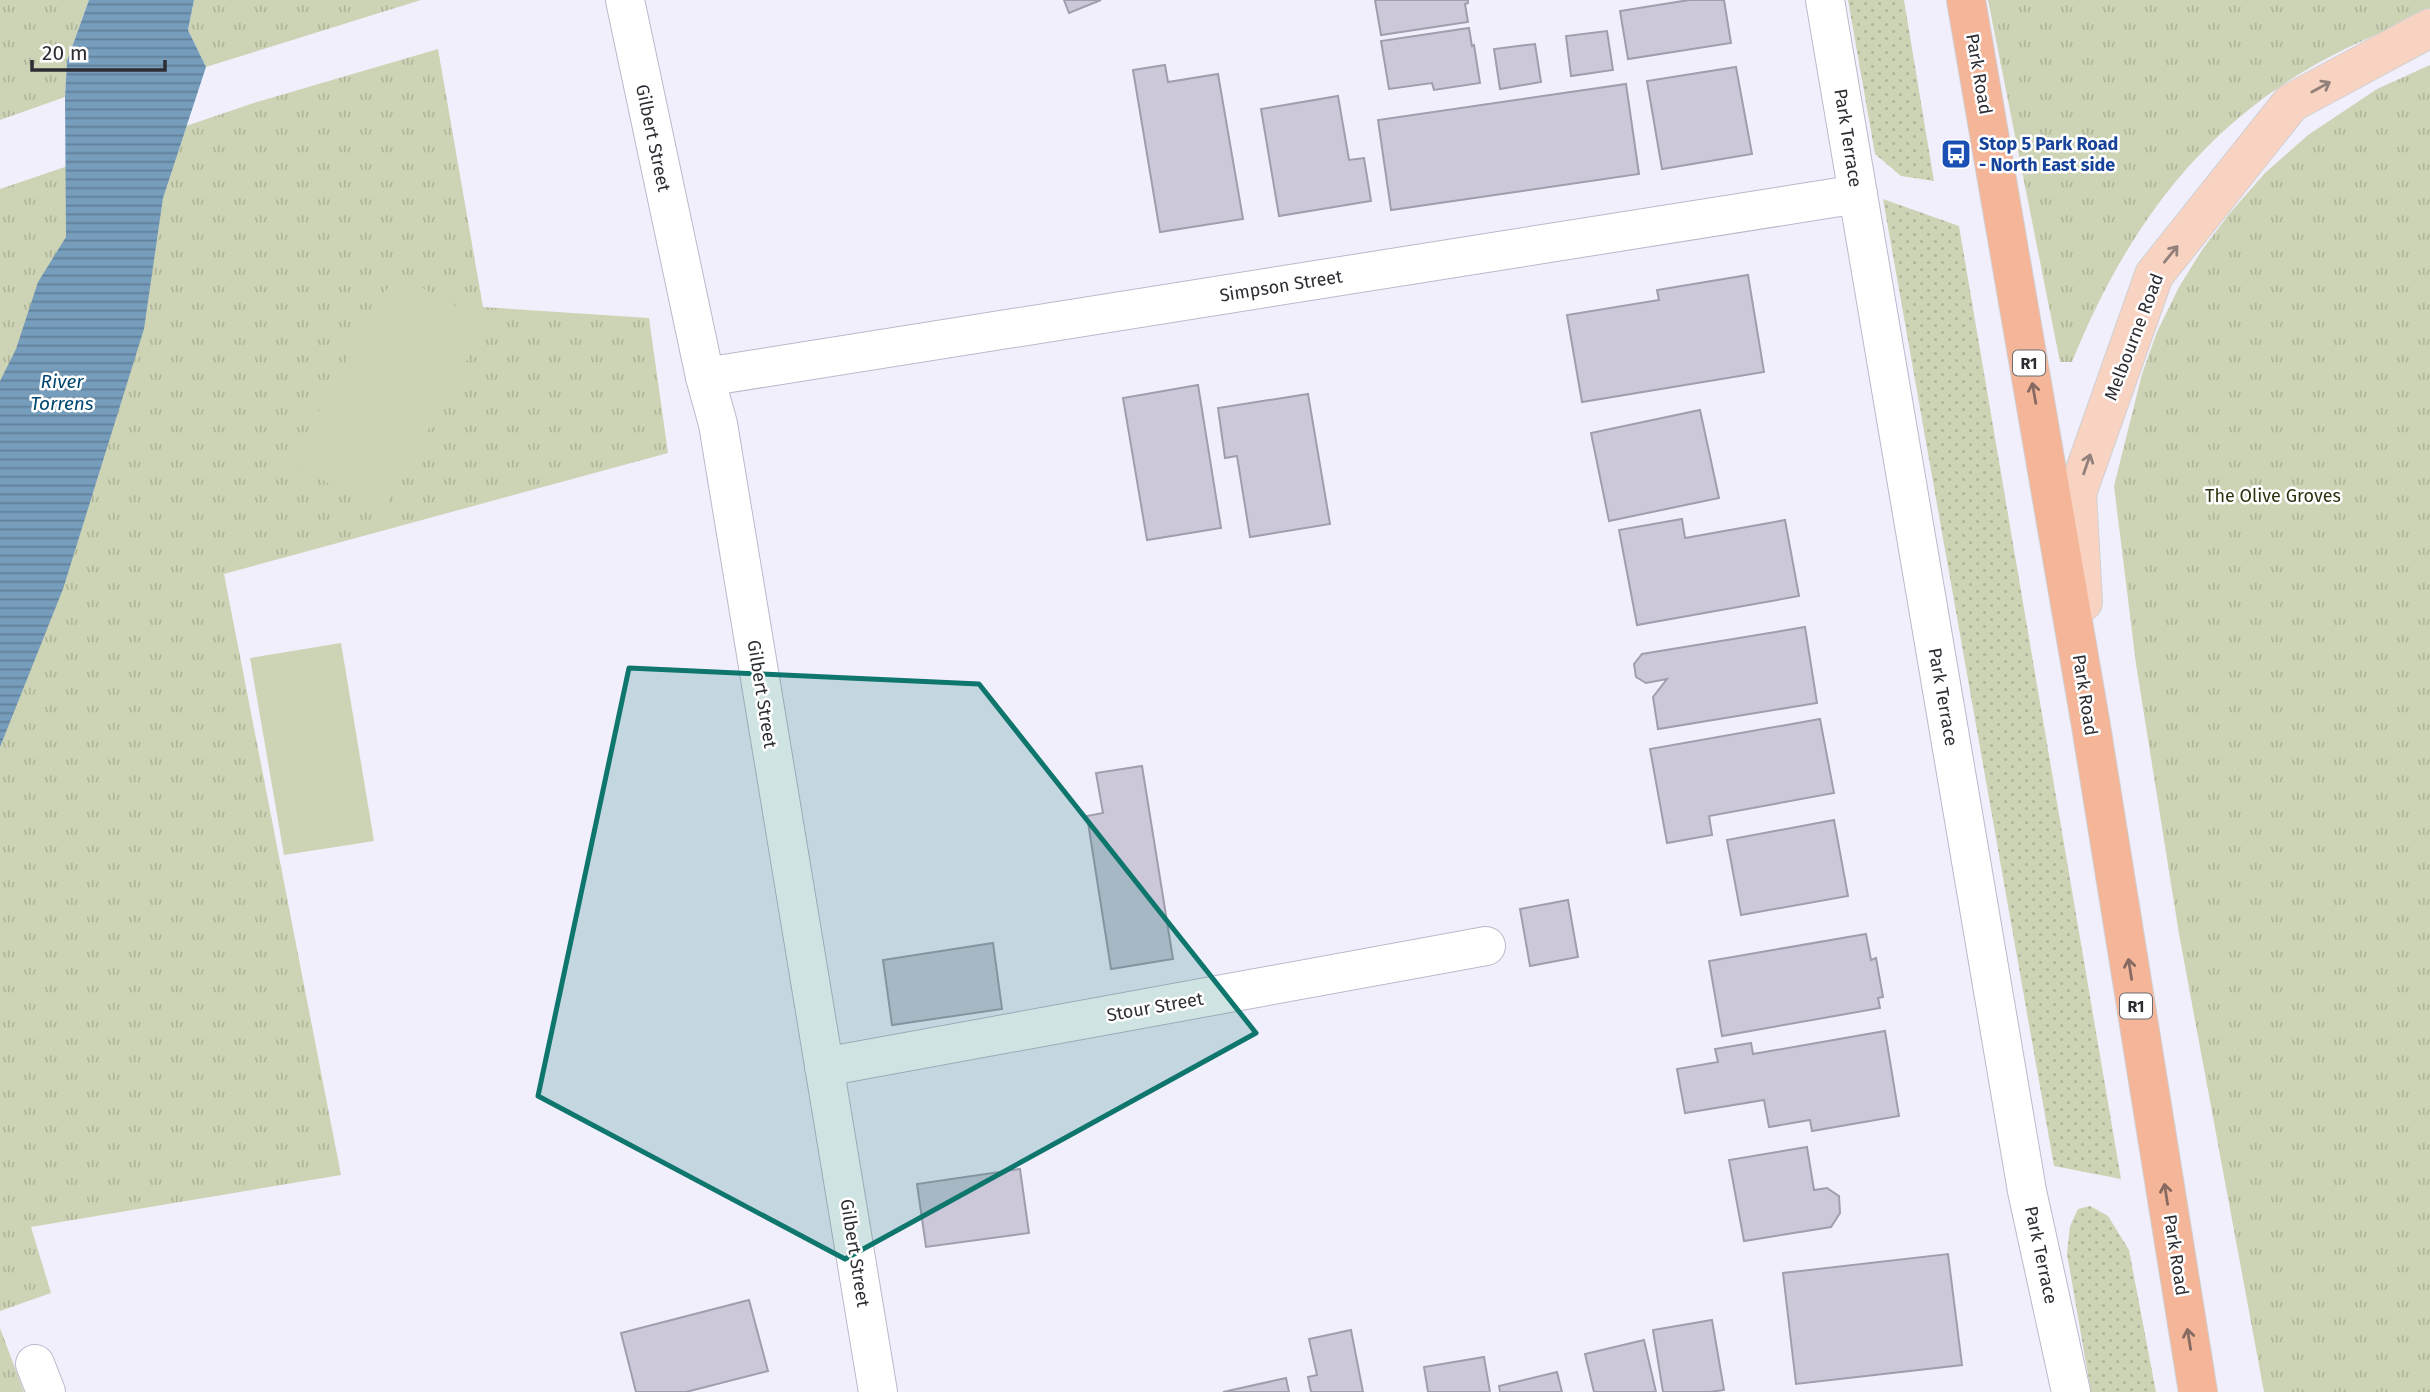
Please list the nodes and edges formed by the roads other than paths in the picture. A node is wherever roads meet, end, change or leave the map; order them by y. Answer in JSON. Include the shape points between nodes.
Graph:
{"nodes":[{"id":1,"x":1825,"y":0,"type":"edge"},
{"id":2,"x":1966,"y":0,"type":"edge"},
{"id":3,"x":628,"y":16,"type":"edge"},
{"id":4,"x":2430,"y":28,"type":"edge"},
{"id":5,"x":1857,"y":194,"type":"junction"},
{"id":6,"x":705,"y":377,"type":"junction"},
{"id":7,"x":2091,"y":726,"type":"junction"},
{"id":8,"x":1486,"y":946,"type":"dead end"},
{"id":9,"x":824,"y":1067,"type":"junction"},
{"id":10,"x":878,"y":1392,"type":"edge"},
{"id":11,"x":2069,"y":1392,"type":"edge"},
{"id":12,"x":2198,"y":1392,"type":"edge"}],
"edges":[{"from":1,"to":5,"type":"street","name":"Park Terrace"},
{"from":7,"to":2,"type":"highway","name":"Park Road","number":"R1","one_way":true},
{"from":3,"to":6,"type":"street","name":"Gilbert Street"},
{"from":7,"to":4,"type":"main road","name":"Melbourne Road","one_way":true,"via":[[2077,493],[2154,275],[2291,103]]},
{"from":5,"to":6,"type":"street","name":"Simpson Street"},
{"from":5,"to":11,"type":"street","name":"Park Terrace","via":[[2027,1191]]},
{"from":6,"to":9,"type":"street","name":"Gilbert Street","via":[[718,424]]},
{"from":12,"to":7,"type":"highway","name":"Park Road","number":"R1","one_way":true},
{"from":8,"to":9,"type":"street","name":"Stour Street"},
{"from":9,"to":10,"type":"street","name":"Gilbert Street"}]}
